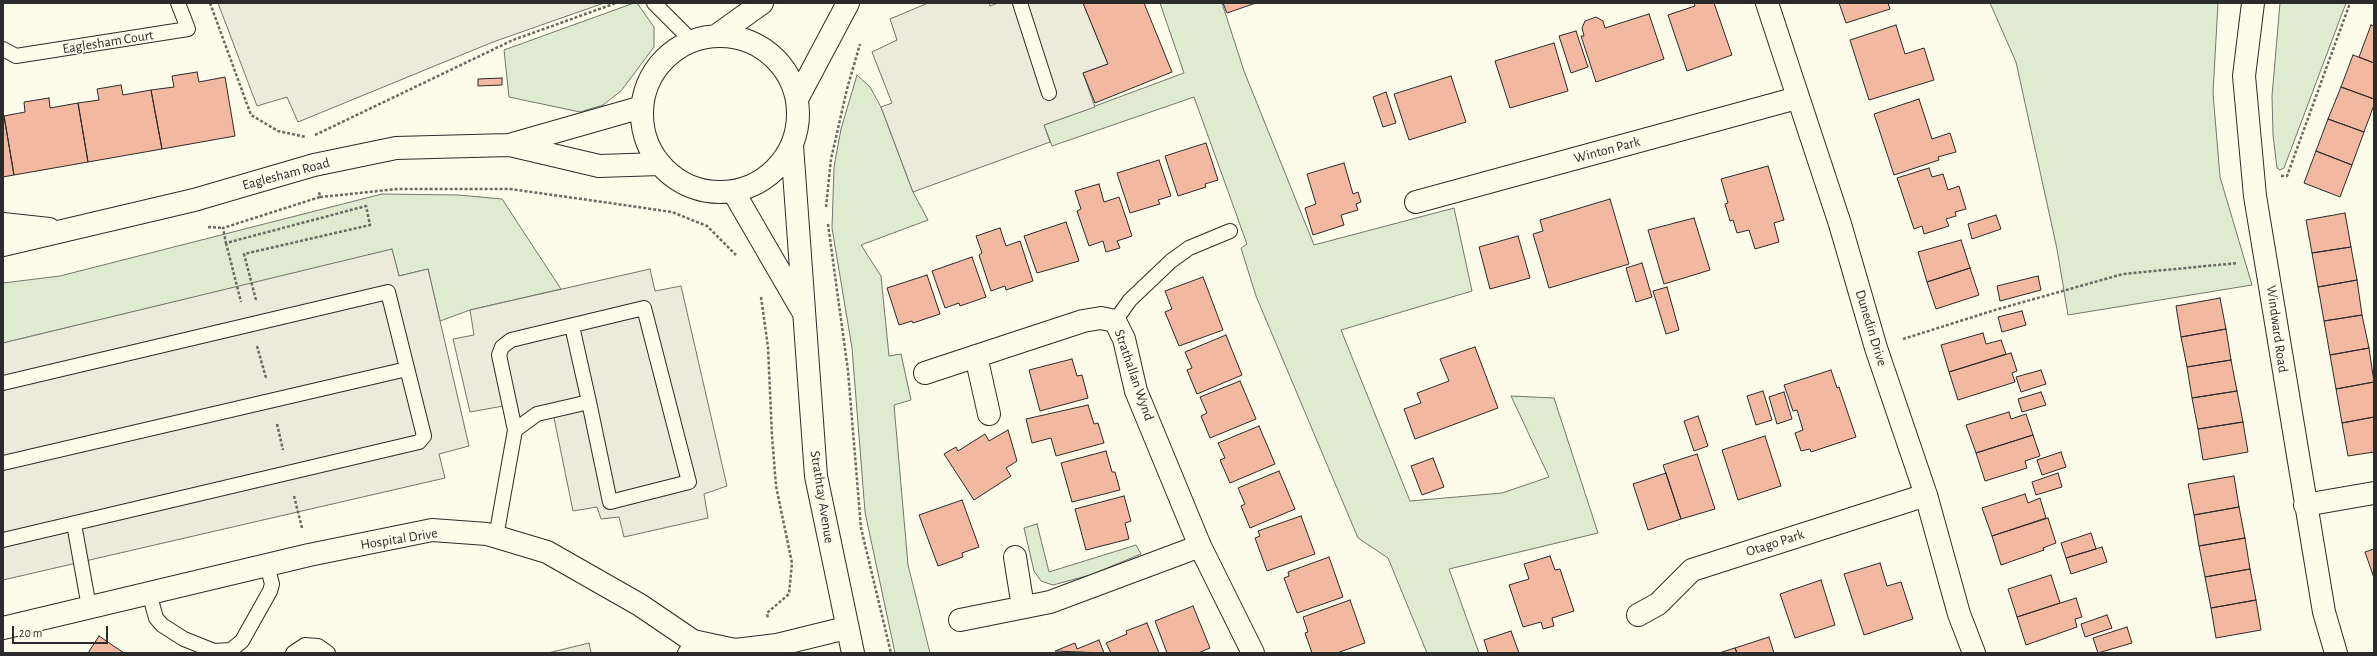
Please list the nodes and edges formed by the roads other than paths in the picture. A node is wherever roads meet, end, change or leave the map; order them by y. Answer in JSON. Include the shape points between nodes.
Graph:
{"nodes":[{"id":1,"x":178,"y":3,"type":"edge"},
{"id":2,"x":654,"y":3,"type":"edge"},
{"id":3,"x":762,"y":3,"type":"edge"},
{"id":4,"x":1020,"y":3,"type":"edge"},
{"id":5,"x":1767,"y":3,"type":"edge"},
{"id":6,"x":2253,"y":3,"type":"edge"},
{"id":7,"x":843,"y":12,"type":"edge"},
{"id":8,"x":716,"y":36,"type":"junction"},
{"id":9,"x":692,"y":41,"type":"junction"},
{"id":10,"x":3,"y":49,"type":"edge"},
{"id":11,"x":1049,"y":93,"type":"dead end"},
{"id":12,"x":1797,"y":98,"type":"junction"},
{"id":13,"x":797,"y":99,"type":"junction"},
{"id":14,"x":642,"y":107,"type":"junction"},
{"id":15,"x":509,"y":145,"type":"junction"},
{"id":16,"x":792,"y":145,"type":"junction"},
{"id":17,"x":660,"y":164,"type":"junction"},
{"id":18,"x":733,"y":191,"type":"junction"},
{"id":19,"x":1416,"y":202,"type":"dead end"},
{"id":20,"x":3,"y":224,"type":"edge"},
{"id":21,"x":68,"y":231,"type":"junction"},
{"id":22,"x":1230,"y":231,"type":"dead end"},
{"id":23,"x":3,"y":245,"type":"edge"},
{"id":24,"x":805,"y":314,"type":"junction"},
{"id":25,"x":1115,"y":321,"type":"junction"},
{"id":26,"x":572,"y":326,"type":"junction"},
{"id":27,"x":976,"y":356,"type":"junction"},
{"id":28,"x":407,"y":369,"type":"junction"},
{"id":29,"x":925,"y":373,"type":"dead end"},
{"id":30,"x":3,"y":383,"type":"edge"},
{"id":31,"x":589,"y":402,"type":"junction"},
{"id":32,"x":989,"y":414,"type":"dead end"},
{"id":33,"x":515,"y":430,"type":"junction"},
{"id":34,"x":3,"y":463,"type":"edge"},
{"id":35,"x":2374,"y":493,"type":"edge"},
{"id":36,"x":1926,"y":495,"type":"junction"},
{"id":37,"x":2305,"y":505,"type":"junction"},
{"id":38,"x":74,"y":524,"type":"junction"},
{"id":39,"x":496,"y":537,"type":"junction"},
{"id":40,"x":3,"y":540,"type":"edge"},
{"id":41,"x":1200,"y":546,"type":"junction"},
{"id":42,"x":1015,"y":557,"type":"dead end"},
{"id":43,"x":267,"y":565,"type":"junction"},
{"id":44,"x":150,"y":593,"type":"junction"},
{"id":45,"x":89,"y":607,"type":"junction"},
{"id":46,"x":1023,"y":607,"type":"junction"},
{"id":47,"x":1638,"y":615,"type":"dead end"},
{"id":48,"x":960,"y":620,"type":"dead end"},
{"id":49,"x":3,"y":628,"type":"edge"},
{"id":50,"x":846,"y":628,"type":"junction"},
{"id":51,"x":689,"y":647,"type":"edge"},
{"id":52,"x":293,"y":653,"type":"edge"},
{"id":53,"x":328,"y":653,"type":"edge"},
{"id":54,"x":852,"y":653,"type":"edge"},
{"id":55,"x":1253,"y":653,"type":"edge"},
{"id":56,"x":1974,"y":653,"type":"edge"},
{"id":57,"x":2336,"y":653,"type":"edge"}],
"edges":[{"from":1,"to":10,"type":"lane","name":"Eaglesham Court","via":[[188,29],[16,56]]},
{"from":2,"to":9,"type":"lane"},
{"from":3,"to":8,"type":"street"},
{"from":4,"to":11,"type":"lane"},
{"from":5,"to":12,"type":"street","name":"Dunedin Drive"},
{"from":6,"to":37,"type":"street","name":"Windward Road","via":[[2244,76],[2253,180]]},
{"from":7,"to":13,"type":"street"},
{"from":8,"to":9,"type":"street"},
{"from":8,"to":13,"type":"street","via":[[738,38],[758,46],[776,59],[789,77]]},
{"from":9,"to":14,"type":"street","via":[[673,51],[658,66],[647,86]]},
{"from":12,"to":19,"type":"street","name":"Winton Park"},
{"from":12,"to":36,"type":"street","name":"Dunedin Drive","via":[[1840,224],[1876,348]]},
{"from":13,"to":16,"type":"street","via":[[798,122]]},
{"from":14,"to":15,"type":"street","name":"Eaglesham Road"},
{"from":14,"to":17,"type":"street","via":[[647,141]]},
{"from":15,"to":17,"type":"street","name":"Eaglesham Road","via":[[599,166]]},
{"from":15,"to":21,"type":"street","name":"Eaglesham Road","via":[[396,148],[314,165],[194,200]]},
{"from":16,"to":18,"type":"street","via":[[780,165],[766,177],[750,186]]},
{"from":16,"to":24,"type":"street","name":"Strathtay Avenue"},
{"from":17,"to":18,"type":"street","via":[[675,178],[693,188],[713,192]]},
{"from":18,"to":24,"type":"street","name":"Strathtay Avenue"},
{"from":20,"to":21,"type":"street","name":"Eaglesham Road"},
{"from":21,"to":23,"type":"street","name":"Eaglesham Road"},
{"from":22,"to":25,"type":"lane","via":[[1189,248],[1171,261],[1130,300]]},
{"from":24,"to":50,"type":"street","name":"Strathtay Avenue","via":[[816,476]]},
{"from":25,"to":27,"type":"street","name":"Strathallan Wynd","via":[[1101,318],[1082,321]]},
{"from":25,"to":41,"type":"street","name":"Strathallan Wynd","via":[[1124,339],[1136,391]]},
{"from":26,"to":31,"type":"lane"},
{"from":26,"to":31,"type":"lane","via":[[644,308],[689,482],[610,502]]},
{"from":26,"to":33,"type":"lane","via":[[510,340],[502,347],[499,355]]},
{"from":27,"to":29,"type":"street","name":"Strathallan Wynd"},
{"from":27,"to":32,"type":"street"},
{"from":28,"to":30,"type":"lane","via":[[388,292]]},
{"from":28,"to":34,"type":"lane"},
{"from":28,"to":38,"type":"lane","via":[[424,436],[419,442]]},
{"from":31,"to":33,"type":"lane","via":[[537,414]]},
{"from":33,"to":39,"type":"lane"},
{"from":35,"to":37,"type":"street"},
{"from":36,"to":47,"type":"street","name":"Otago Park","via":[[1692,570],[1658,604]]},
{"from":36,"to":56,"type":"street","name":"Dunedin Drive","via":[[1959,614]]},
{"from":37,"to":57,"type":"street","name":"Windward Road","via":[[2324,612]]},
{"from":38,"to":40,"type":"lane"},
{"from":38,"to":45,"type":"lane"},
{"from":39,"to":43,"type":"street","name":"Hospital Drive","via":[[487,534],[432,530]]},
{"from":39,"to":51,"type":"street","name":"Hospital Drive","via":[[547,552],[640,605]]},
{"from":41,"to":46,"type":"street","via":[[1050,602]]},
{"from":41,"to":55,"type":"street","name":"Strathallan Wynd"},
{"from":42,"to":46,"type":"street"},
{"from":43,"to":44,"type":"street","name":"Hospital Drive"},
{"from":43,"to":44,"type":"lane","via":[[272,584],[270,591],[242,641],[231,650],[214,651],[184,639],[162,625],[156,618]]},
{"from":44,"to":45,"type":"street","name":"Hospital Drive"},
{"from":45,"to":49,"type":"street","name":"Hospital Drive"},
{"from":46,"to":48,"type":"street"},
{"from":50,"to":51,"type":"street","name":"Hospital Drive","via":[[777,645],[735,650]]},
{"from":50,"to":54,"type":"street","name":"Strathtay Avenue"},
{"from":52,"to":53,"type":"lane","via":[[305,645],[318,646]]}]}
